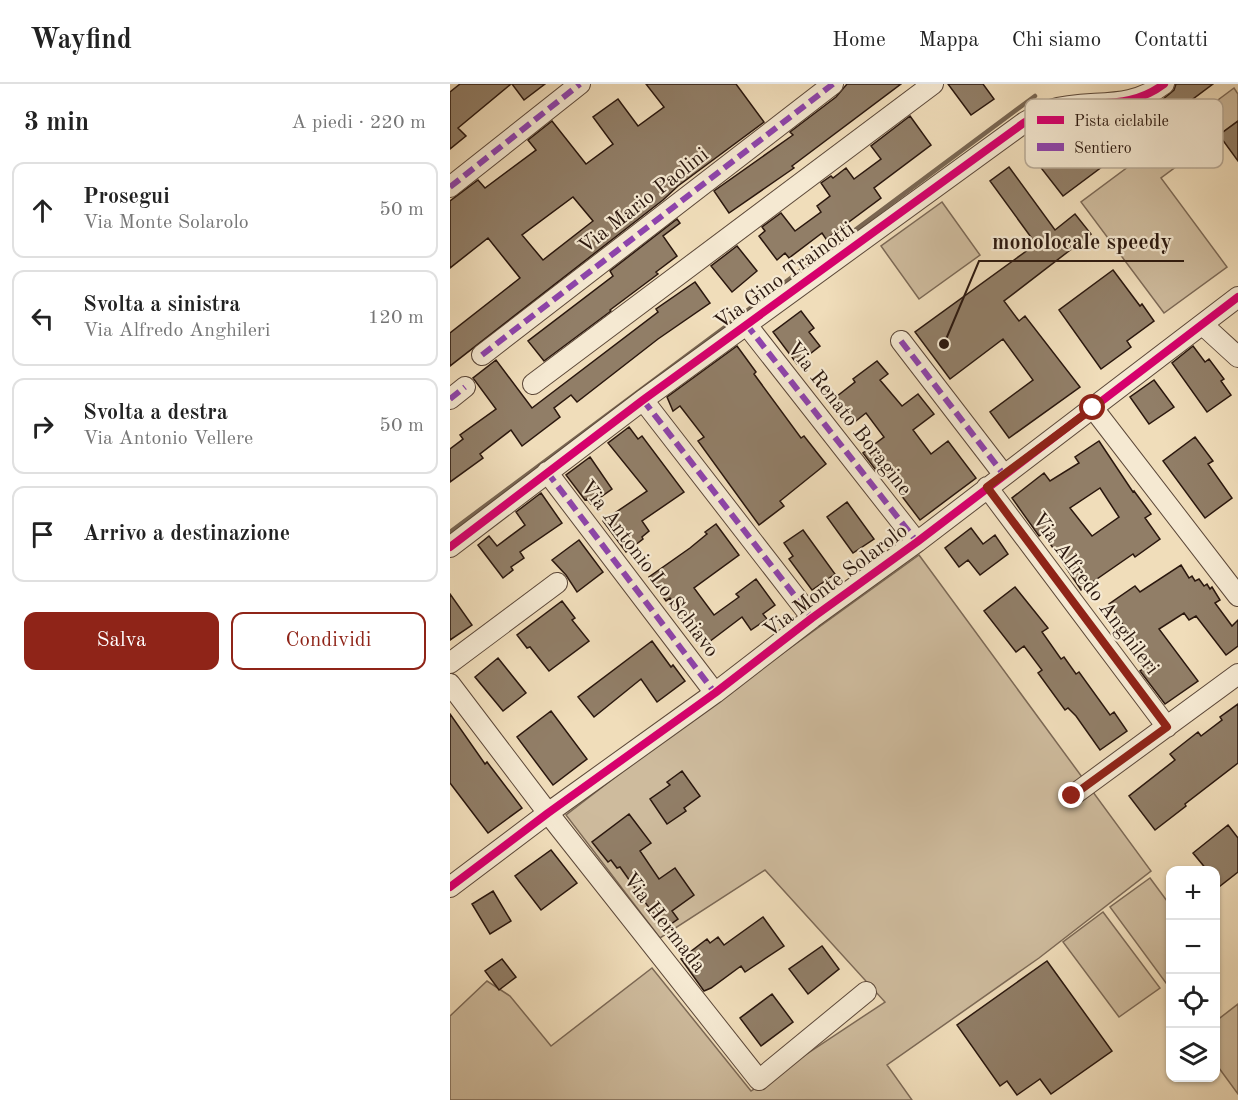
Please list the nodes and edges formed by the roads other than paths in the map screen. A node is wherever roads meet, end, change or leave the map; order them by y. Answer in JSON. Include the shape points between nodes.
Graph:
{"nodes":[{"id":1,"x":580,"y":84,"type":"edge"},
{"id":2,"x":833,"y":84,"type":"edge"},
{"id":3,"x":933,"y":84,"type":"edge"},
{"id":4,"x":1164,"y":84,"type":"edge"},
{"id":5,"x":1139,"y":99,"type":"edge"},
{"id":6,"x":1025,"y":122,"type":"edge"},
{"id":7,"x":450,"y":187,"type":"edge"},
{"id":8,"x":1238,"y":297,"type":"edge"},
{"id":9,"x":746,"y":324,"type":"junction"},
{"id":10,"x":1203,"y":325,"type":"junction"},
{"id":11,"x":901,"y":340,"type":"dead end"},
{"id":12,"x":482,"y":355,"type":"dead end"},
{"id":13,"x":1238,"y":357,"type":"edge"},
{"id":14,"x":533,"y":384,"type":"dead end"},
{"id":15,"x":643,"y":400,"type":"junction"},
{"id":16,"x":1093,"y":408,"type":"junction"},
{"id":17,"x":547,"y":472,"type":"junction"},
{"id":18,"x":1004,"y":475,"type":"junction"},
{"id":19,"x":987,"y":487,"type":"junction"},
{"id":20,"x":916,"y":542,"type":"junction"},
{"id":21,"x":450,"y":547,"type":"edge"},
{"id":22,"x":557,"y":583,"type":"dead end"},
{"id":23,"x":1238,"y":596,"type":"edge"},
{"id":24,"x":812,"y":618,"type":"junction"},
{"id":25,"x":450,"y":663,"type":"edge"},
{"id":26,"x":1238,"y":674,"type":"edge"},
{"id":27,"x":450,"y":684,"type":"edge"},
{"id":28,"x":715,"y":693,"type":"junction"},
{"id":29,"x":1167,"y":727,"type":"junction"},
{"id":30,"x":1072,"y":796,"type":"dead end"},
{"id":31,"x":548,"y":813,"type":"junction"},
{"id":32,"x":450,"y":887,"type":"edge"},
{"id":33,"x":866,"y":992,"type":"dead end"}],
"edges":[{"from":1,"to":7,"type":"street"},
{"from":2,"to":12,"type":"street","name":"Via Mario Paolini"},
{"from":3,"to":14,"type":"street"},
{"from":4,"to":5,"type":"street","name":"Via Gino Trainotti"},
{"from":6,"to":9,"type":"street","name":"Via Gino Trainotti"},
{"from":8,"to":10,"type":"street","name":"Via Monte Solarolo"},
{"from":9,"to":15,"type":"street","name":"Via Gino Trainotti"},
{"from":9,"to":20,"type":"street","name":"Via Renato Boragine"},
{"from":10,"to":13,"type":"street"},
{"from":10,"to":16,"type":"street","name":"Via Monte Solarolo"},
{"from":11,"to":18,"type":"street"},
{"from":15,"to":17,"type":"street","name":"Via Gino Trainotti"},
{"from":15,"to":24,"type":"street"},
{"from":16,"to":18,"type":"street","name":"Via Monte Solarolo"},
{"from":16,"to":23,"type":"street"},
{"from":17,"to":21,"type":"street","name":"Via Gino Trainotti"},
{"from":17,"to":28,"type":"street","name":"Via Antonio Lo Schiavo"},
{"from":18,"to":19,"type":"street","name":"Via Monte Solarolo"},
{"from":19,"to":20,"type":"street","name":"Via Monte Solarolo"},
{"from":19,"to":29,"type":"street","name":"Via Alfredo Anghileri"},
{"from":20,"to":24,"type":"street","name":"Via Monte Solarolo"},
{"from":22,"to":25,"type":"street"},
{"from":24,"to":28,"type":"street","name":"Via Monte Solarolo"},
{"from":26,"to":29,"type":"street"},
{"from":27,"to":31,"type":"street","name":"Via Hermada"},
{"from":28,"to":31,"type":"street","name":"Via Monte Solarolo"},
{"from":29,"to":30,"type":"street"},
{"from":31,"to":32,"type":"street","name":"Via Monte Solarolo"},
{"from":31,"to":33,"type":"street","name":"Via Hermada","via":[[759,1080]]}]}
